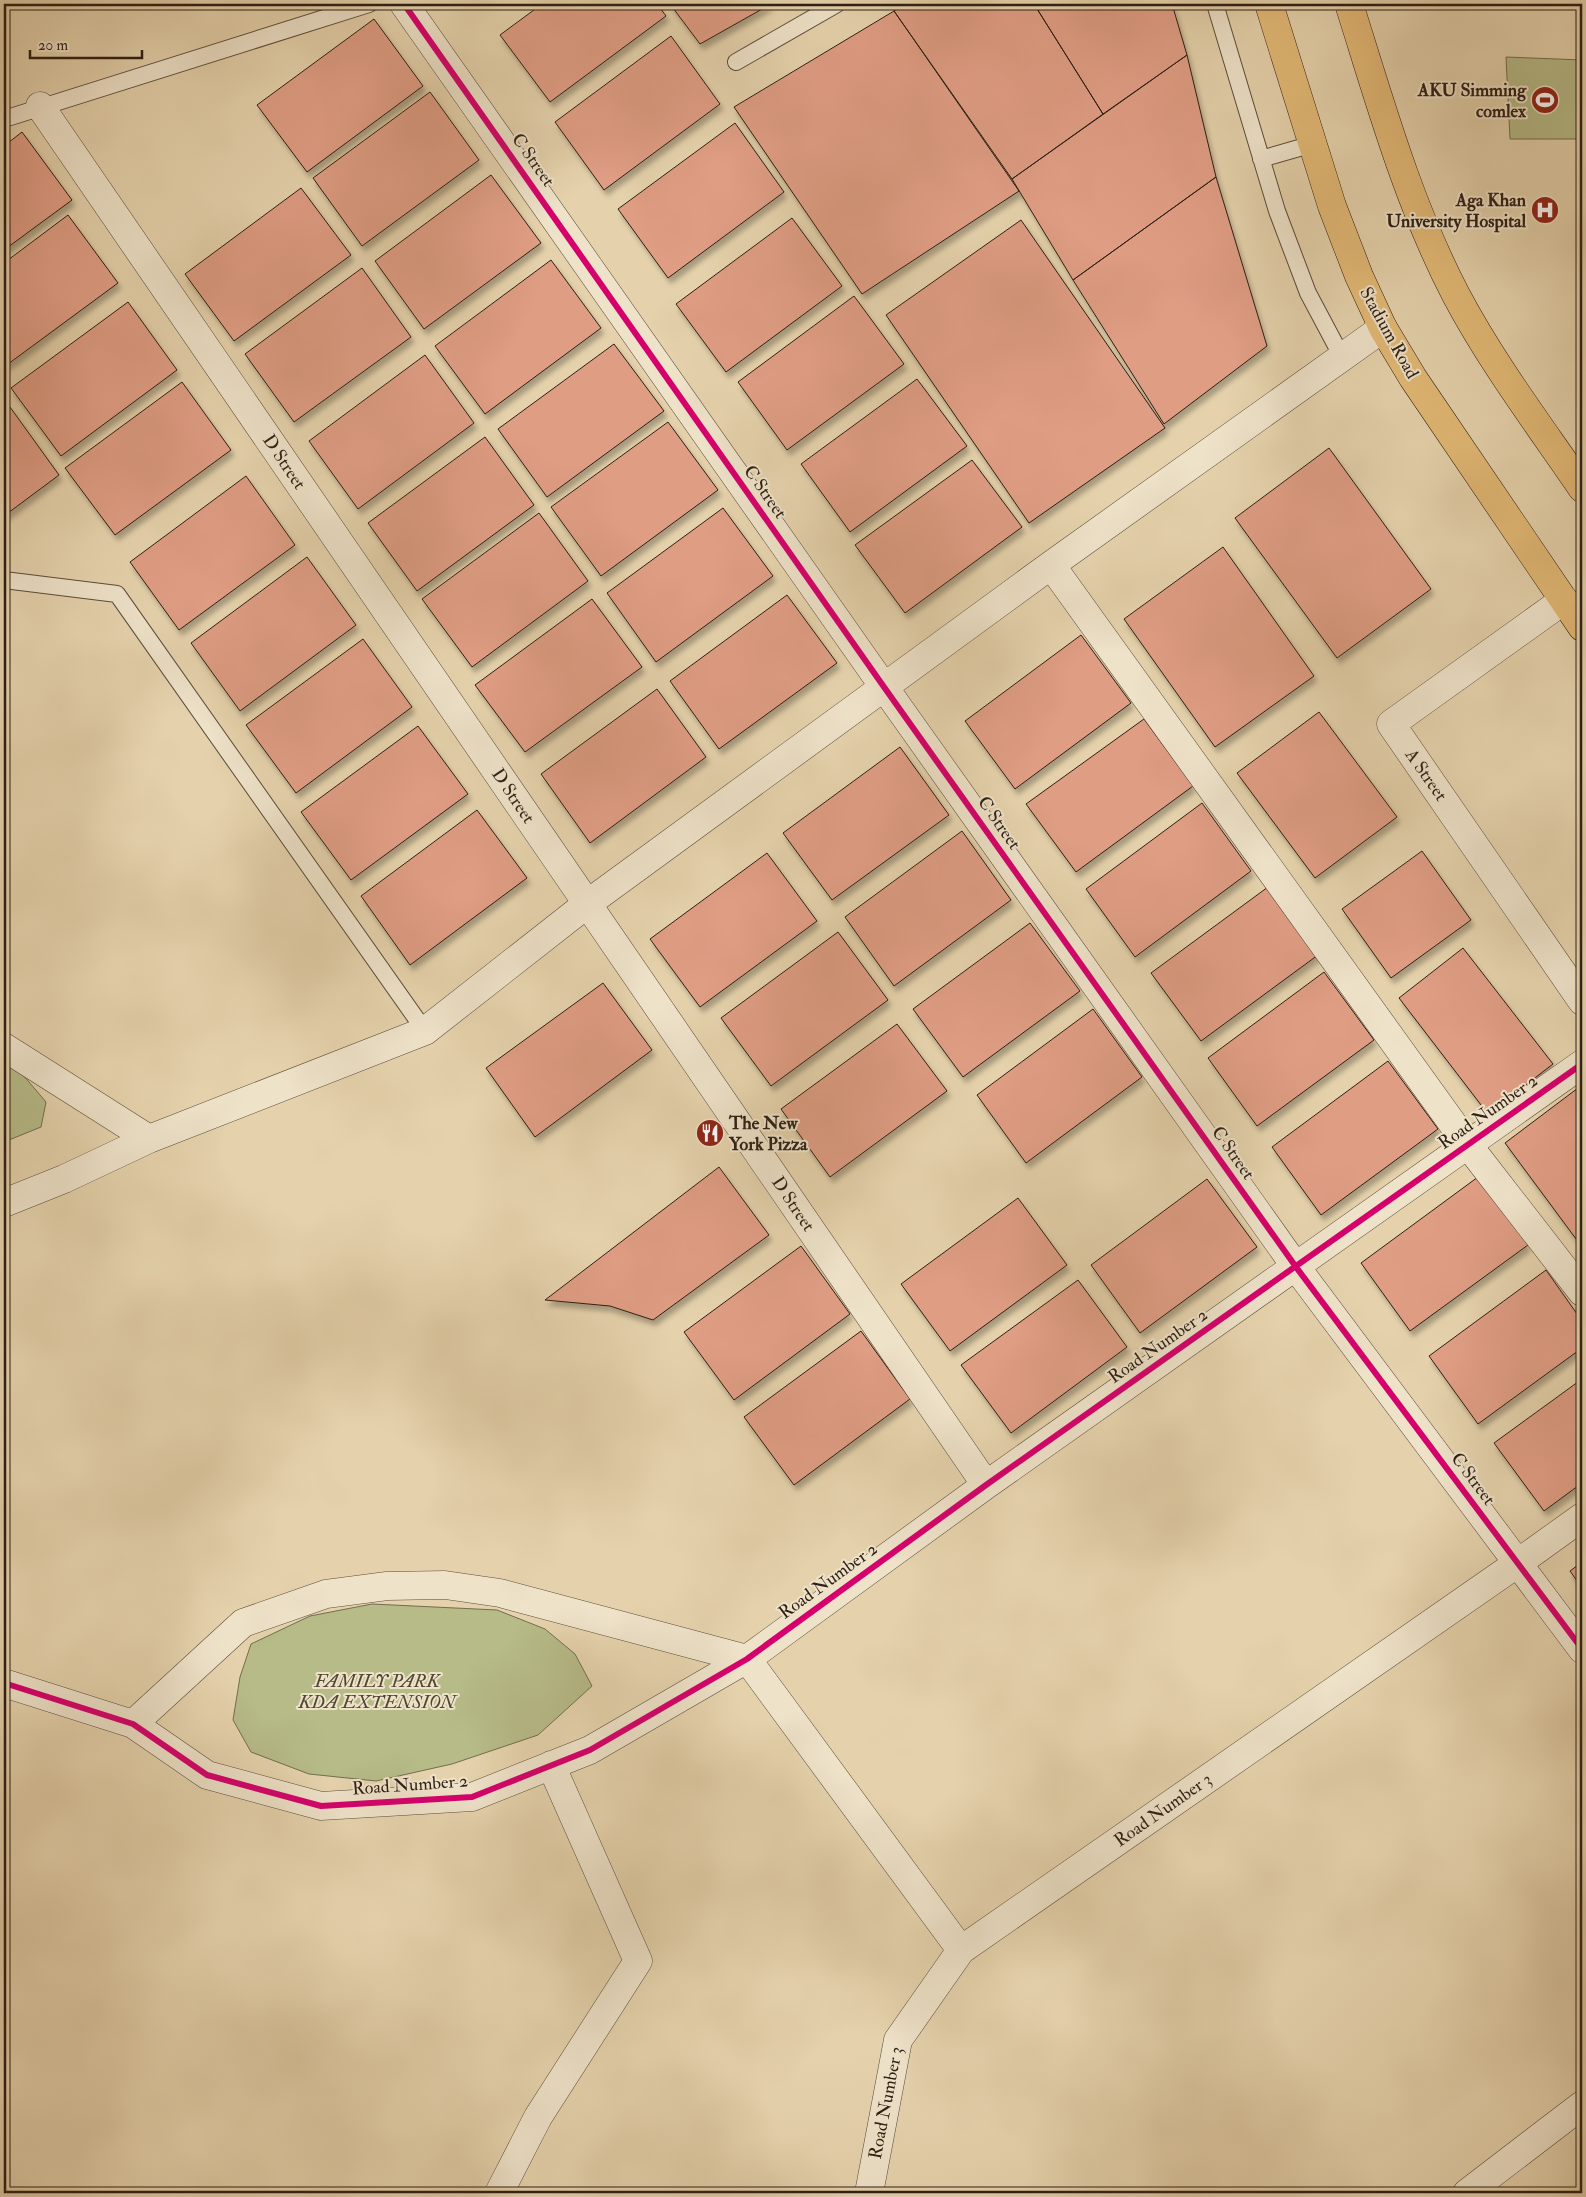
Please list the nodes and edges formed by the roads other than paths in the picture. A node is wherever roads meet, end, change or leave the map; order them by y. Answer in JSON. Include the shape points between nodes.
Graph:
{"nodes":[{"id":1,"x":369,"y":4,"type":"edge"},
{"id":2,"x":404,"y":4,"type":"edge"},
{"id":3,"x":837,"y":4,"type":"edge"},
{"id":4,"x":1215,"y":4,"type":"edge"},
{"id":5,"x":1269,"y":4,"type":"edge"},
{"id":6,"x":1349,"y":4,"type":"edge"},
{"id":7,"x":736,"y":62,"type":"dead end"},
{"id":8,"x":40,"y":106,"type":"junction"},
{"id":9,"x":4,"y":119,"type":"edge"},
{"id":10,"x":1313,"y":144,"type":"junction"},
{"id":11,"x":1261,"y":159,"type":"junction"},
{"id":12,"x":1383,"y":328,"type":"junction"},
{"id":13,"x":1342,"y":357,"type":"junction"},
{"id":14,"x":1582,"y":488,"type":"edge"},
{"id":15,"x":1051,"y":565,"type":"junction"},
{"id":16,"x":4,"y":580,"type":"edge"},
{"id":17,"x":1564,"y":600,"type":"junction"},
{"id":18,"x":1582,"y":627,"type":"edge"},
{"id":19,"x":884,"y":688,"type":"junction"},
{"id":20,"x":587,"y":904,"type":"junction"},
{"id":21,"x":1582,"y":1001,"type":"edge"},
{"id":22,"x":424,"y":1031,"type":"junction"},
{"id":23,"x":4,"y":1047,"type":"edge"},
{"id":24,"x":1582,"y":1064,"type":"edge"},
{"id":25,"x":150,"y":1139,"type":"junction"},
{"id":26,"x":1468,"y":1145,"type":"junction"},
{"id":27,"x":4,"y":1203,"type":"edge"},
{"id":28,"x":1296,"y":1267,"type":"junction"},
{"id":29,"x":1582,"y":1292,"type":"edge"},
{"id":30,"x":986,"y":1485,"type":"junction"},
{"id":31,"x":1582,"y":1516,"type":"edge"},
{"id":32,"x":1518,"y":1563,"type":"junction"},
{"id":33,"x":1582,"y":1649,"type":"edge"},
{"id":34,"x":747,"y":1658,"type":"junction"},
{"id":35,"x":4,"y":1683,"type":"edge"},
{"id":36,"x":132,"y":1724,"type":"junction"},
{"id":37,"x":552,"y":1765,"type":"junction"},
{"id":38,"x":961,"y":1950,"type":"junction"},
{"id":39,"x":1582,"y":2105,"type":"edge"},
{"id":40,"x":499,"y":2193,"type":"edge"},
{"id":41,"x":869,"y":2193,"type":"edge"},
{"id":42,"x":1467,"y":2193,"type":"edge"}],
"edges":[{"from":1,"to":8,"type":"lane"},
{"from":2,"to":19,"type":"street","name":"C Street"},
{"from":3,"to":7,"type":"lane"},
{"from":4,"to":11,"type":"lane"},
{"from":5,"to":10,"type":"main road","name":"Stadium Road"},
{"from":6,"to":14,"type":"main road","via":[[1396,155],[1456,295],[1493,359]]},
{"from":8,"to":9,"type":"lane"},
{"from":8,"to":20,"type":"street","name":"D Street"},
{"from":10,"to":11,"type":"lane"},
{"from":10,"to":12,"type":"main road","name":"Stadium Road","via":[[1332,206]]},
{"from":11,"to":13,"type":"lane","via":[[1308,293]]},
{"from":12,"to":13,"type":"street"},
{"from":12,"to":17,"type":"main road","name":"Stadium Road","via":[[1413,378]]},
{"from":13,"to":15,"type":"street"},
{"from":15,"to":19,"type":"street"},
{"from":15,"to":26,"type":"street"},
{"from":16,"to":22,"type":"lane","via":[[117,594]]},
{"from":17,"to":18,"type":"main road","name":"Stadium Road"},
{"from":17,"to":21,"type":"street","name":"A Street","via":[[1391,724]]},
{"from":19,"to":20,"type":"street"},
{"from":19,"to":28,"type":"street","name":"C Street"},
{"from":20,"to":22,"type":"street"},
{"from":20,"to":30,"type":"street","name":"D Street"},
{"from":22,"to":25,"type":"street"},
{"from":23,"to":25,"type":"street"},
{"from":24,"to":26,"type":"street","name":"Road Number 2"},
{"from":25,"to":27,"type":"street"},
{"from":26,"to":28,"type":"street","name":"Road Number 2"},
{"from":26,"to":29,"type":"street"},
{"from":28,"to":30,"type":"street","name":"Road Number 2"},
{"from":28,"to":32,"type":"street","name":"C Street"},
{"from":30,"to":34,"type":"street","name":"Road Number 2"},
{"from":31,"to":32,"type":"street","name":"Road Number 3"},
{"from":32,"to":33,"type":"street","name":"C Street"},
{"from":32,"to":38,"type":"street","name":"Road Number 3"},
{"from":34,"to":36,"type":"street","via":[[500,1593],[445,1585],[387,1586],[326,1594],[243,1623]]},
{"from":34,"to":37,"type":"street","name":"Road Number 2","via":[[590,1750]]},
{"from":34,"to":38,"type":"street"},
{"from":35,"to":36,"type":"street","name":"Road Number 2"},
{"from":36,"to":37,"type":"street","name":"Road Number 2","via":[[207,1774],[321,1806],[472,1797]]},
{"from":37,"to":40,"type":"street","via":[[638,1961],[538,2117]]},
{"from":38,"to":41,"type":"street","name":"Road Number 3","via":[[898,2040]]},
{"from":39,"to":42,"type":"street"}]}
